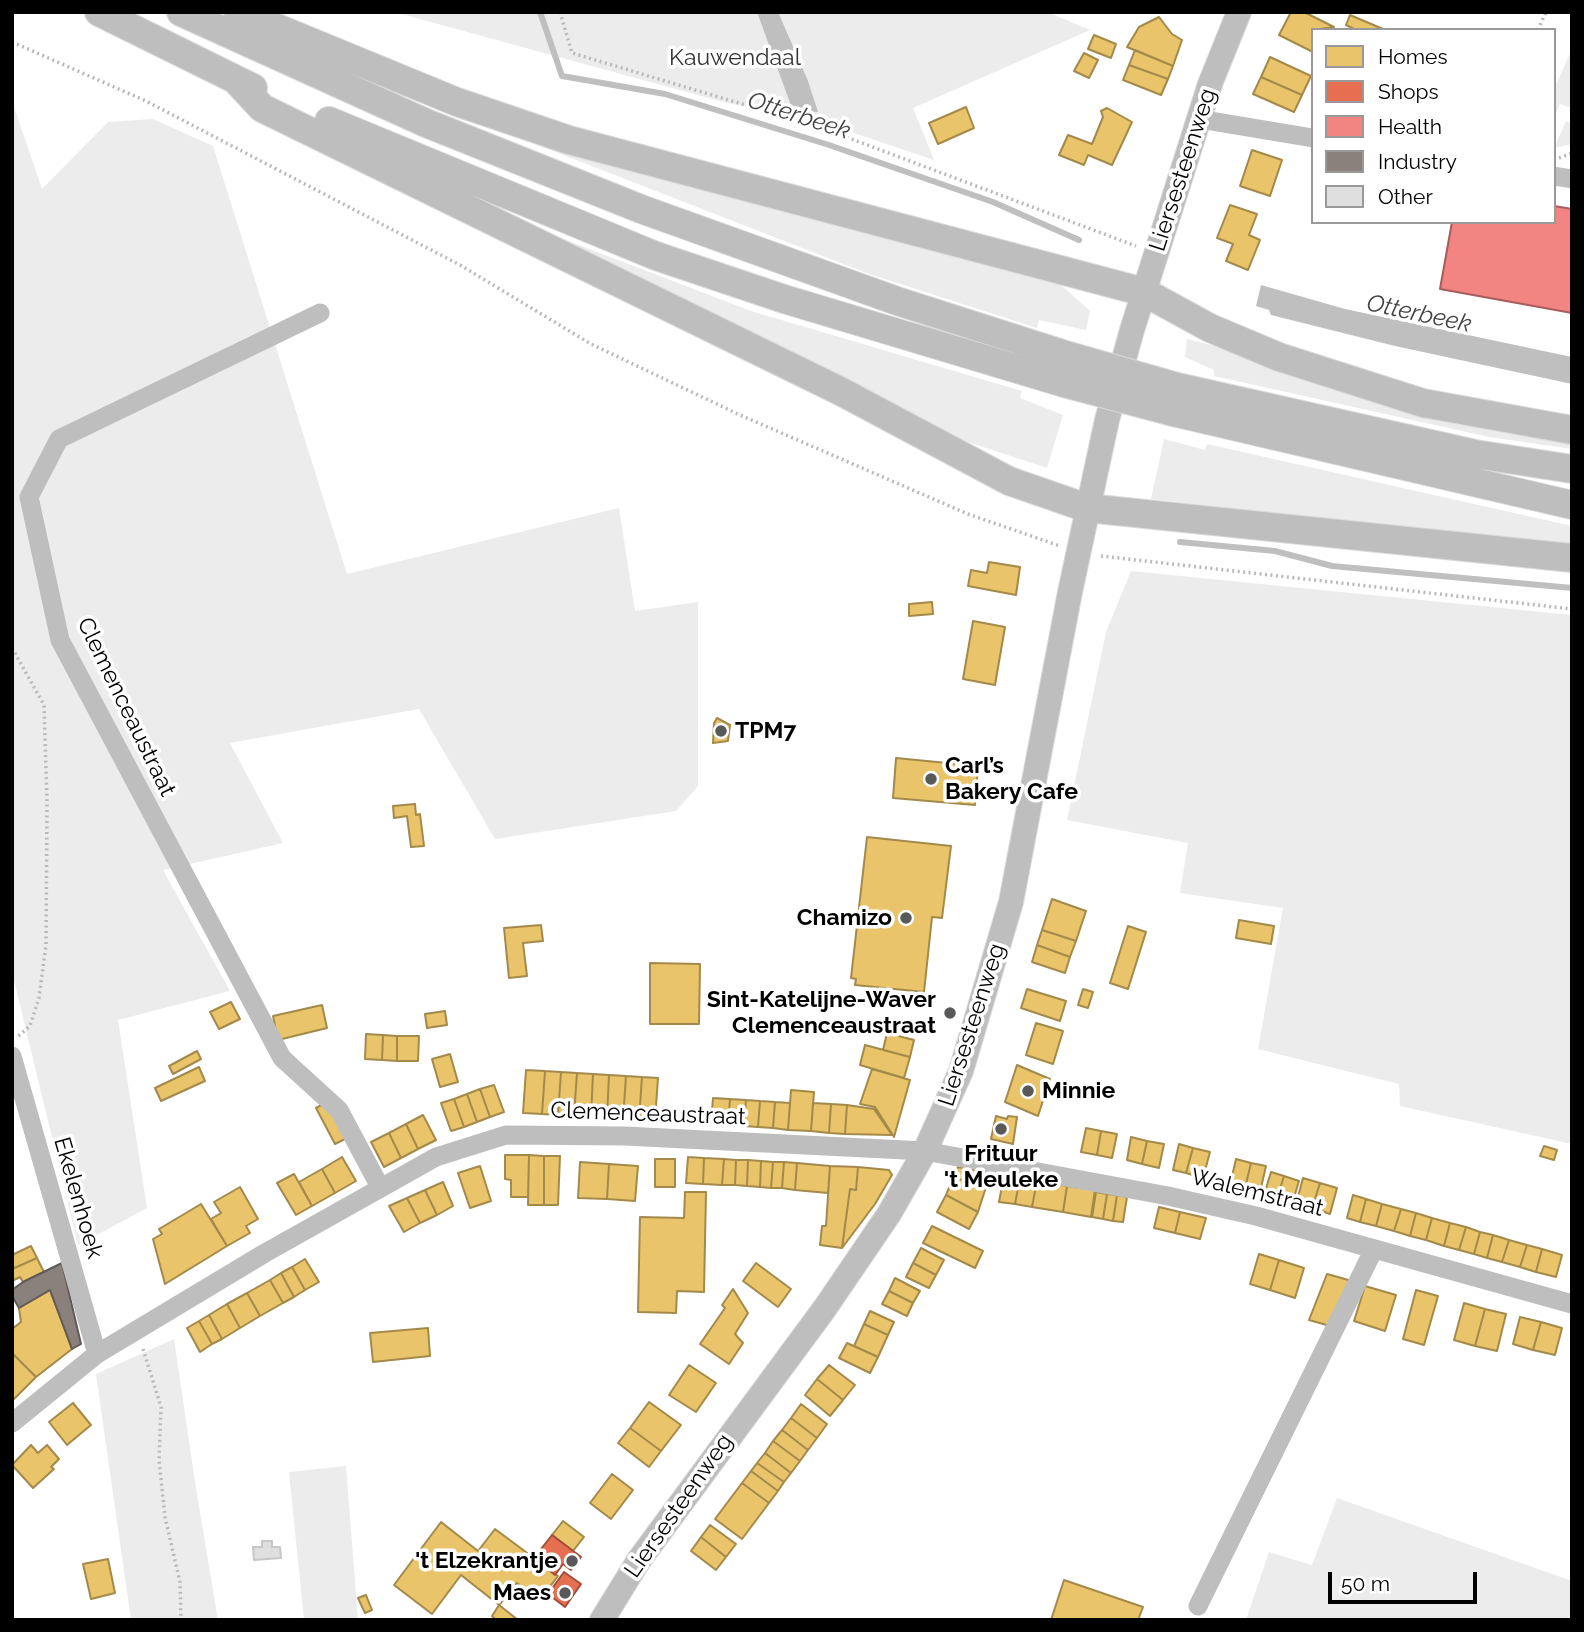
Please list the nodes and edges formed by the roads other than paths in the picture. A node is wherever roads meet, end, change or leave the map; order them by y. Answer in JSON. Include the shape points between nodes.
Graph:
{"nodes":[{"id":1,"x":99,"y":12,"type":"edge"},
{"id":2,"x":181,"y":12,"type":"edge"},
{"id":3,"x":238,"y":12,"type":"edge"},
{"id":4,"x":1239,"y":12,"type":"edge"},
{"id":5,"x":236,"y":80,"type":"junction"},
{"id":6,"x":1199,"y":119,"type":"junction"},
{"id":7,"x":1311,"y":138,"type":"edge"},
{"id":8,"x":1144,"y":292,"type":"junction"},
{"id":9,"x":320,"y":313,"type":"dead end"},
{"id":10,"x":1066,"y":369,"type":"junction"},
{"id":11,"x":1175,"y":399,"type":"junction"},
{"id":12,"x":1572,"y":429,"type":"edge"},
{"id":13,"x":1572,"y":469,"type":"edge"},
{"id":14,"x":1572,"y":505,"type":"edge"},
{"id":15,"x":1087,"y":508,"type":"junction"},
{"id":16,"x":1572,"y":558,"type":"edge"},
{"id":17,"x":12,"y":1056,"type":"edge"},
{"id":18,"x":925,"y":1151,"type":"junction"},
{"id":19,"x":380,"y":1187,"type":"junction"},
{"id":20,"x":1374,"y":1249,"type":"junction"},
{"id":21,"x":1572,"y":1304,"type":"edge"},
{"id":22,"x":97,"y":1353,"type":"junction"},
{"id":23,"x":15,"y":1416,"type":"edge"},
{"id":24,"x":1198,"y":1606,"type":"dead end"},
{"id":25,"x":602,"y":1620,"type":"edge"}],
"edges":[{"from":1,"to":5,"type":"highway"},
{"from":2,"to":10,"type":"highway","via":[[426,122],[641,209]]},
{"from":3,"to":8,"type":"highway","via":[[457,102],[569,140]]},
{"from":4,"to":6,"type":"main road","name":"Liersesteenweg"},
{"from":5,"to":10,"type":"highway","via":[[446,172],[656,256],[810,307]]},
{"from":5,"to":15,"type":"highway","via":[[262,108],[842,392],[1009,481]]},
{"from":6,"to":7,"type":"street"},
{"from":6,"to":8,"type":"main road","name":"Liersesteenweg"},
{"from":8,"to":12,"type":"highway","via":[[1210,328],[1350,382],[1423,403]]},
{"from":8,"to":15,"type":"main road","name":"Liersesteenweg"},
{"from":9,"to":19,"type":"street","name":"Clemenceaustraat","via":[[59,439],[29,497],[60,640],[282,1058],[339,1110]]},
{"from":10,"to":11,"type":"highway","bridge":true},
{"from":11,"to":13,"type":"highway"},
{"from":11,"to":14,"type":"highway"},
{"from":15,"to":16,"type":"highway"},
{"from":15,"to":18,"type":"main road","name":"Liersesteenweg","via":[[1011,902],[961,1072]]},
{"from":17,"to":22,"type":"street","name":"Ekelenhoek"},
{"from":18,"to":19,"type":"street","name":"Clemenceaustraat","via":[[625,1136],[506,1135],[453,1150]]},
{"from":18,"to":20,"type":"street","name":"Walemstraat","via":[[1168,1196]]},
{"from":18,"to":25,"type":"main road","name":"Liersesteenweg","via":[[825,1308],[647,1548]]},
{"from":19,"to":22,"type":"street","name":"Clemenceaustraat"},
{"from":20,"to":21,"type":"street","name":"Walemstraat"},
{"from":20,"to":24,"type":"street"},
{"from":22,"to":23,"type":"street","name":"Clemenceaustraat"}]}
